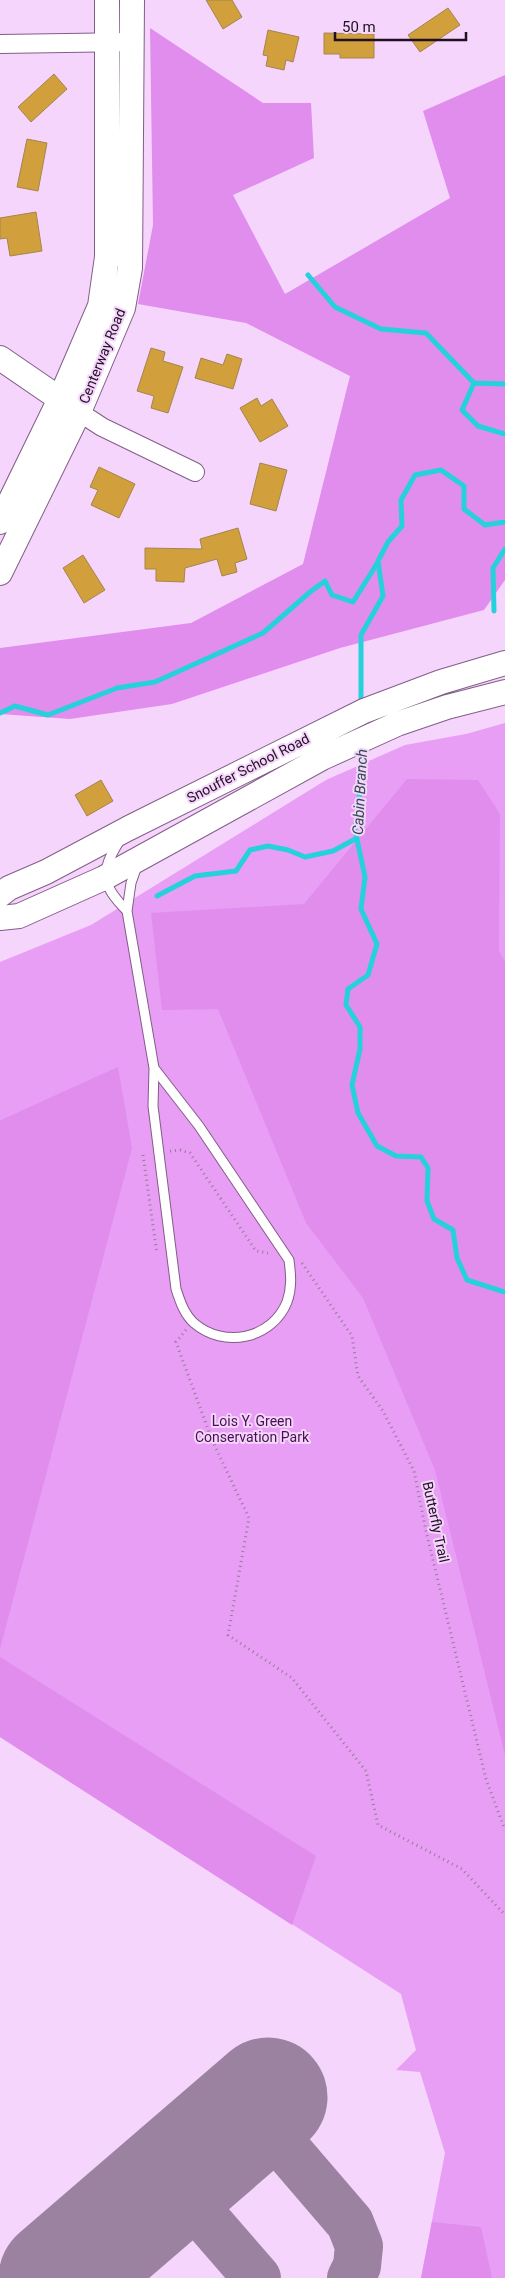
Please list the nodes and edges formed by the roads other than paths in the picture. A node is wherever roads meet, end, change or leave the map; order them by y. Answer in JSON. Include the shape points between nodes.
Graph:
{"nodes":[{"id":1,"x":107,"y":0,"type":"edge"},
{"id":2,"x":132,"y":0,"type":"edge"},
{"id":3,"x":132,"y":42,"type":"junction"},
{"id":4,"x":107,"y":43,"type":"junction"},
{"id":5,"x":0,"y":44,"type":"edge"},
{"id":6,"x":0,"y":358,"type":"edge"},
{"id":7,"x":69,"y":405,"type":"junction"},
{"id":8,"x":195,"y":472,"type":"dead end"},
{"id":9,"x":0,"y":522,"type":"edge"},
{"id":10,"x":0,"y":573,"type":"edge"},
{"id":11,"x":505,"y":663,"type":"edge"},
{"id":12,"x":505,"y":692,"type":"edge"},
{"id":13,"x":129,"y":828,"type":"junction"},
{"id":14,"x":140,"y":857,"type":"junction"},
{"id":15,"x":104,"y":878,"type":"junction"},
{"id":16,"x":0,"y":895,"type":"edge"},
{"id":17,"x":127,"y":911,"type":"junction"},
{"id":18,"x":0,"y":918,"type":"edge"},
{"id":19,"x":154,"y":1068,"type":"junction"}],
"edges":[{"from":1,"to":4,"type":"street","name":"Centerway Road"},
{"from":2,"to":3,"type":"street","name":"Centerway Road"},
{"from":3,"to":4,"type":"street"},
{"from":3,"to":7,"type":"street","name":"Centerway Road","via":[[130,268],[123,308]]},
{"from":4,"to":5,"type":"street"},
{"from":4,"to":7,"type":"street","name":"Centerway Road","via":[[107,258],[100,306]]},
{"from":6,"to":7,"type":"street"},
{"from":7,"to":8,"type":"street","via":[[102,427]]},
{"from":7,"to":9,"type":"street","name":"Centerway Road"},
{"from":7,"to":10,"type":"street","name":"Centerway Road"},
{"from":11,"to":13,"type":"street","name":"Snouffer School Road","via":[[401,696],[324,729]]},
{"from":12,"to":14,"type":"street","name":"Snouffer School Road","via":[[396,724],[322,758]]},
{"from":13,"to":15,"type":"lane","via":[[112,852]]},
{"from":13,"to":16,"type":"street","name":"Snouffer School Road"},
{"from":14,"to":15,"type":"street","name":"Snouffer School Road"},
{"from":14,"to":17,"type":"lane"},
{"from":15,"to":17,"type":"lane","via":[[111,895]]},
{"from":15,"to":18,"type":"street","name":"Snouffer School Road","via":[[19,916]]},
{"from":17,"to":19,"type":"lane"},
{"from":19,"to":19,"type":"lane","via":[[153,1106],[176,1289],[184,1310],[193,1322],[219,1337],[236,1338],[261,1332],[283,1310],[291,1288],[288,1260],[200,1126]]}]}
